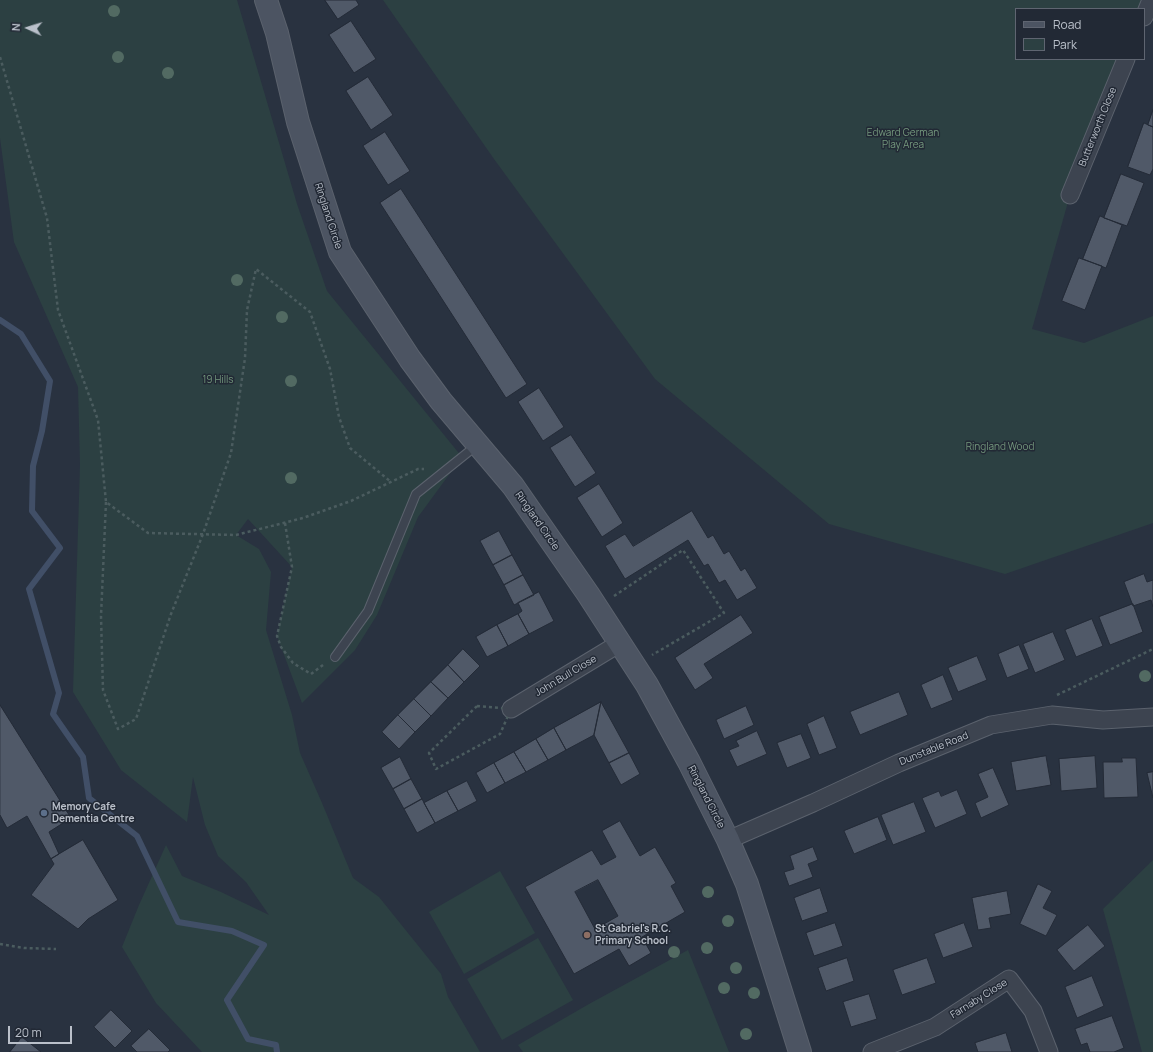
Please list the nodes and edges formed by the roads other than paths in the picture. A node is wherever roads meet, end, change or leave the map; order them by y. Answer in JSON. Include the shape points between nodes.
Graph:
{"nodes":[{"id":1,"x":266,"y":0,"type":"edge"},
{"id":2,"x":1151,"y":0,"type":"edge"},
{"id":3,"x":1145,"y":15,"type":"edge"},
{"id":4,"x":1126,"y":60,"type":"edge"},
{"id":5,"x":1070,"y":195,"type":"dead end"},
{"id":6,"x":478,"y":445,"type":"junction"},
{"id":7,"x":620,"y":643,"type":"junction"},
{"id":8,"x":334,"y":657,"type":"road end"},
{"id":9,"x":511,"y":709,"type":"road end"},
{"id":10,"x":1153,"y":717,"type":"edge"},
{"id":11,"x":728,"y":840,"type":"junction"},
{"id":12,"x":800,"y":1052,"type":"edge"},
{"id":13,"x":872,"y":1052,"type":"edge"},
{"id":14,"x":1049,"y":1052,"type":"edge"}],
"edges":[{"from":1,"to":6,"type":"street","name":"Ringland Circle","via":[[277,33],[298,122],[340,252],[410,359]]},
{"from":2,"to":3,"type":"street"},
{"from":4,"to":5,"type":"street","name":"Butterworth Close"},
{"from":6,"to":7,"type":"street","name":"Ringland Circle","via":[[513,486]]},
{"from":6,"to":8,"type":"lane","via":[[416,494],[368,612]]},
{"from":7,"to":9,"type":"street","name":"John Bull Close"},
{"from":7,"to":11,"type":"street","name":"Ringland Circle","via":[[647,685]]},
{"from":10,"to":11,"type":"street","name":"Dunstable Road","via":[[1103,720],[1052,715],[991,725],[899,763],[813,804]]},
{"from":11,"to":12,"type":"street","name":"Ringland Circle","via":[[747,884]]},
{"from":13,"to":14,"type":"street","name":"Farnaby Close","via":[[935,1027],[1009,979],[1033,1011]]}]}
